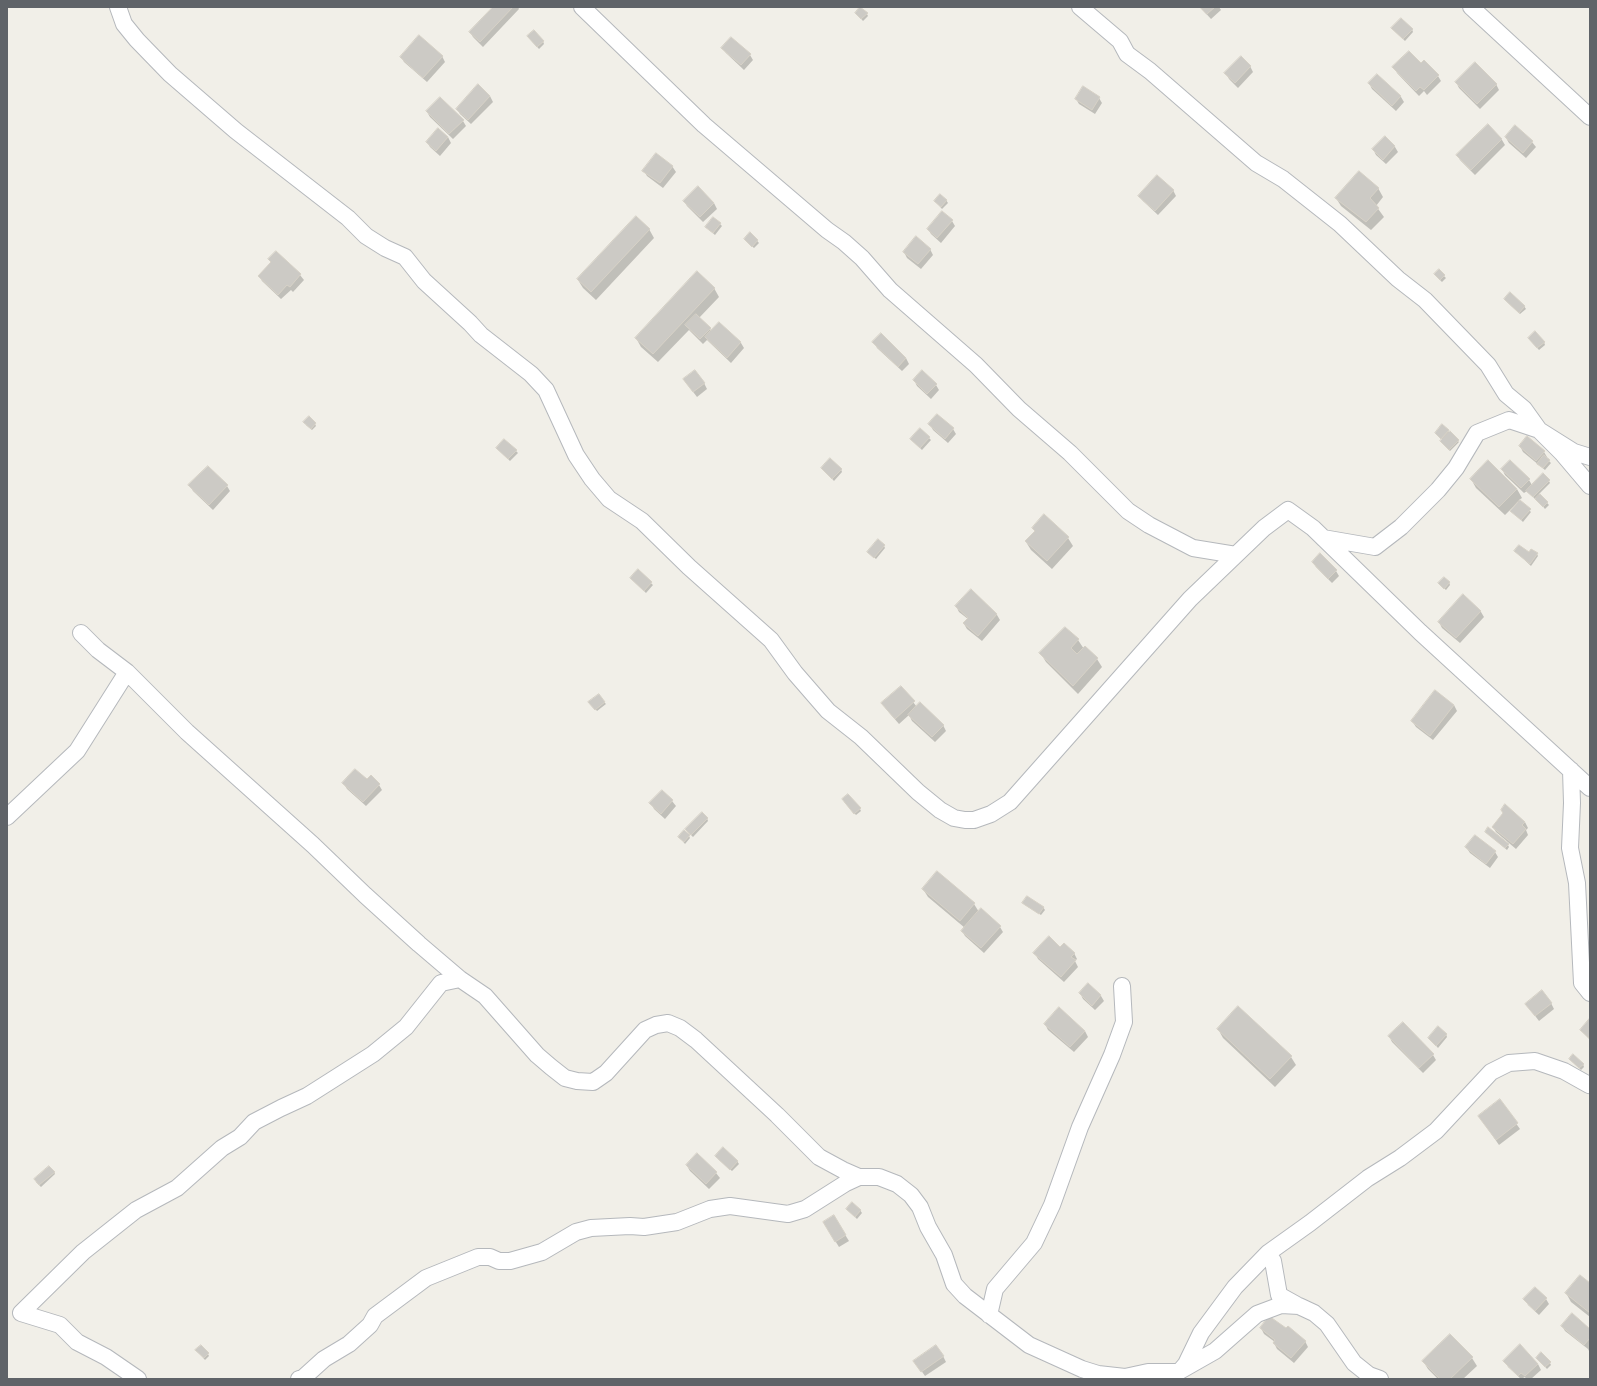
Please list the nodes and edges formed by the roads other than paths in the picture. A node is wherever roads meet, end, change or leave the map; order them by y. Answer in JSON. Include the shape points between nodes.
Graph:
{"nodes":[{"id":1,"x":118,"y":7,"type":"edge"},
{"id":2,"x":582,"y":7,"type":"edge"},
{"id":3,"x":1080,"y":7,"type":"edge"},
{"id":4,"x":1471,"y":7,"type":"edge"},
{"id":5,"x":1590,"y":117,"type":"edge"},
{"id":6,"x":1538,"y":430,"type":"junction"},
{"id":7,"x":1590,"y":457,"type":"edge"},
{"id":8,"x":1590,"y":486,"type":"edge"},
{"id":9,"x":1323,"y":538,"type":"junction"},
{"id":10,"x":1236,"y":555,"type":"junction"},
{"id":11,"x":81,"y":633,"type":"dead end"},
{"id":12,"x":127,"y":672,"type":"junction"},
{"id":13,"x":1571,"y":770,"type":"junction"},
{"id":14,"x":1590,"y":788,"type":"edge"},
{"id":15,"x":7,"y":817,"type":"edge"},
{"id":16,"x":460,"y":979,"type":"junction"},
{"id":17,"x":1122,"y":986,"type":"dead end"},
{"id":18,"x":1590,"y":993,"type":"edge"},
{"id":19,"x":1590,"y":1085,"type":"edge"},
{"id":20,"x":859,"y":1177,"type":"junction"},
{"id":21,"x":1268,"y":1253,"type":"junction"},
{"id":22,"x":1299,"y":1306,"type":"junction"},
{"id":23,"x":14,"y":1313,"type":"edge"},
{"id":24,"x":989,"y":1315,"type":"junction"},
{"id":25,"x":1178,"y":1372,"type":"junction"},
{"id":26,"x":1077,"y":1374,"type":"edge"},
{"id":27,"x":1149,"y":1375,"type":"edge"},
{"id":28,"x":138,"y":1379,"type":"edge"},
{"id":29,"x":300,"y":1379,"type":"edge"},
{"id":30,"x":1380,"y":1379,"type":"edge"}],
"edges":[{"from":1,"to":10,"type":"street","via":[[124,24],[170,74],[236,131],[348,218],[366,236],[406,257],[424,281],[481,335],[531,374],[546,390],[576,455],[608,499],[642,520],[689,567],[771,640],[828,711],[861,737],[918,792],[954,818],[974,820],[991,814],[1010,802],[1190,599]]},
{"from":2,"to":10,"type":"street","via":[[704,124],[862,258],[890,290],[976,365],[1019,409],[1070,453],[1128,510],[1149,525],[1193,548]]},
{"from":3,"to":6,"type":"street","via":[[1120,41],[1127,54],[1150,70],[1223,136],[1340,224],[1398,280],[1425,300],[1488,365],[1506,394],[1524,409]]},
{"from":4,"to":5,"type":"street"},
{"from":6,"to":7,"type":"street","via":[[1574,452]]},
{"from":6,"to":8,"type":"street"},
{"from":6,"to":9,"type":"street","via":[[1509,420],[1477,433],[1456,468],[1438,490],[1375,548]]},
{"from":9,"to":10,"type":"street","via":[[1288,510],[1264,528]]},
{"from":9,"to":13,"type":"street","via":[[1420,632]]},
{"from":11,"to":12,"type":"street"},
{"from":12,"to":15,"type":"street","via":[[77,751]]},
{"from":12,"to":16,"type":"street","via":[[187,732]]},
{"from":13,"to":14,"type":"street"},
{"from":13,"to":18,"type":"street","via":[[1570,848],[1577,883],[1582,983]]},
{"from":16,"to":20,"type":"street","via":[[485,996],[551,1068],[565,1078],[577,1081],[593,1082],[606,1073],[645,1030],[668,1023],[680,1028],[777,1115],[819,1157]]},
{"from":16,"to":23,"type":"street","via":[[441,983],[406,1026],[372,1054],[307,1096],[254,1122],[240,1137],[222,1148],[177,1188],[136,1210],[83,1252]]},
{"from":17,"to":24,"type":"street","via":[[1124,1022],[1080,1127],[1052,1204],[1034,1243],[995,1289]]},
{"from":19,"to":21,"type":"street","via":[[1564,1071],[1535,1061],[1509,1063],[1491,1072],[1436,1131]]},
{"from":20,"to":24,"type":"street","via":[[879,1177],[897,1184],[911,1195],[920,1207],[944,1255],[954,1284]]},
{"from":20,"to":29,"type":"street","via":[[805,1209],[788,1214],[730,1206],[710,1209],[672,1223],[644,1227],[591,1228],[576,1232],[542,1252],[510,1261],[478,1257],[426,1278],[375,1316],[370,1325],[349,1344],[324,1359]]},
{"from":21,"to":22,"type":"street","via":[[1273,1261],[1279,1295]]},
{"from":21,"to":25,"type":"street","via":[[1235,1287],[1201,1333],[1186,1364]]},
{"from":22,"to":25,"type":"street","via":[[1281,1305],[1257,1314],[1215,1351]]},
{"from":22,"to":30,"type":"street","via":[[1314,1313],[1327,1324],[1354,1363],[1369,1375]]},
{"from":23,"to":28,"type":"street","via":[[60,1325],[77,1342],[106,1357]]},
{"from":24,"to":26,"type":"street","via":[[1029,1345]]},
{"from":25,"to":27,"type":"street"},
{"from":26,"to":27,"type":"street","via":[[1125,1378]]}]}
